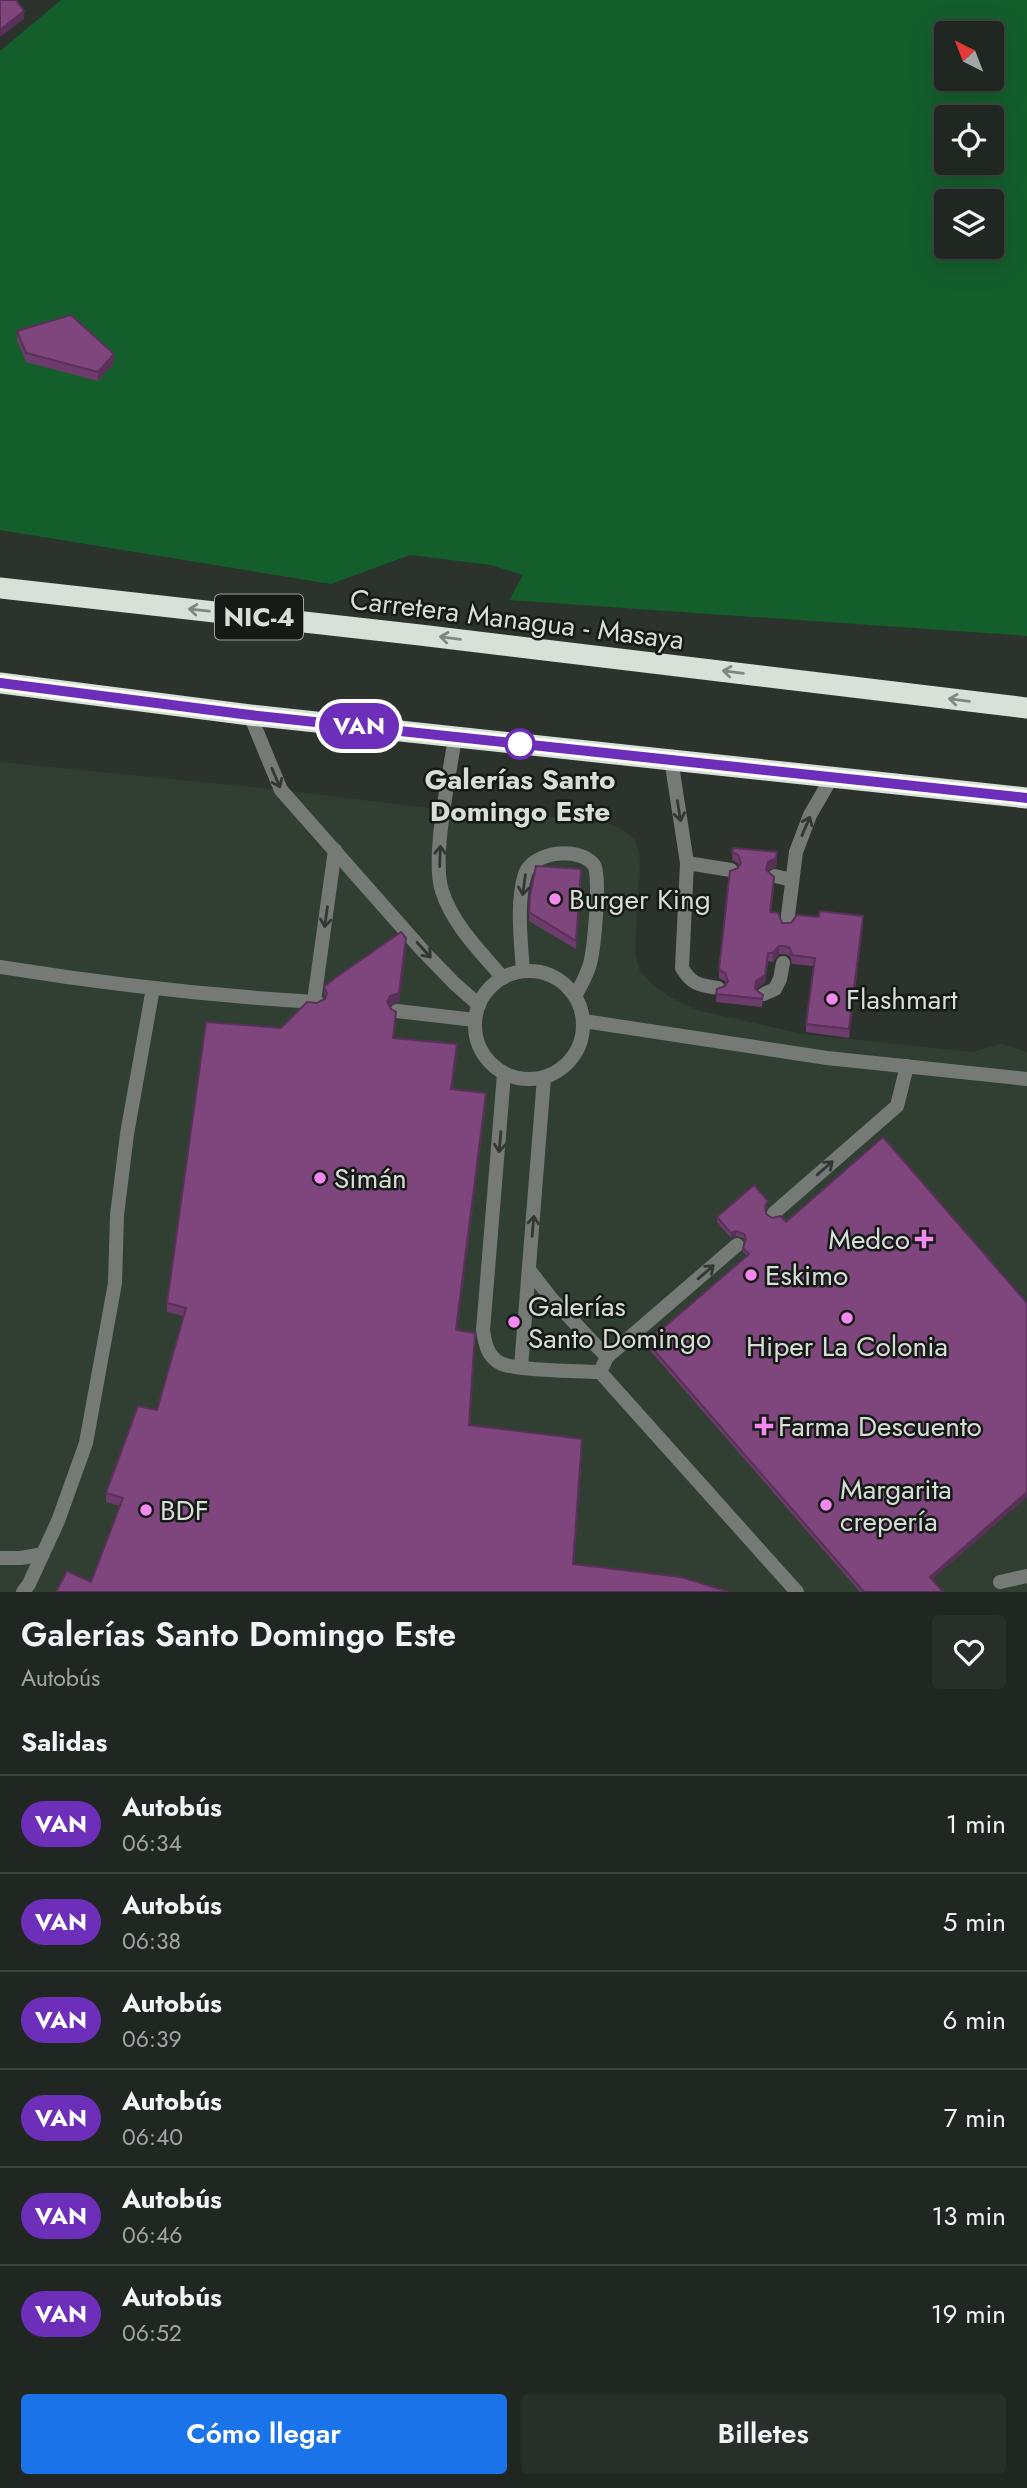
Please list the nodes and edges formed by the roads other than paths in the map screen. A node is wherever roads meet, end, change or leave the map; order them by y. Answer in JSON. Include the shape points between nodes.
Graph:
{"nodes":[{"id":1,"x":0,"y":588,"type":"edge"},
{"id":2,"x":0,"y":683,"type":"edge"},
{"id":3,"x":1027,"y":708,"type":"edge"},
{"id":4,"x":250,"y":715,"type":"junction"},
{"id":5,"x":455,"y":737,"type":"junction"},
{"id":6,"x":671,"y":759,"type":"junction"},
{"id":7,"x":832,"y":777,"type":"junction"},
{"id":8,"x":1027,"y":798,"type":"edge"},
{"id":9,"x":335,"y":849,"type":"junction"},
{"id":10,"x":687,"y":863,"type":"junction"},
{"id":11,"x":731,"y":870,"type":"edge"},
{"id":12,"x":775,"y":876,"type":"edge"},
{"id":13,"x":792,"y":880,"type":"junction"},
{"id":14,"x":787,"y":923,"type":"edge"},
{"id":15,"x":783,"y":963,"type":"dead end"},
{"id":16,"x":0,"y":967,"type":"edge"},
{"id":17,"x":523,"y":971,"type":"junction"},
{"id":18,"x":503,"y":978,"type":"junction"},
{"id":19,"x":153,"y":988,"type":"junction"},
{"id":20,"x":718,"y":988,"type":"edge"},
{"id":21,"x":764,"y":993,"type":"edge"},
{"id":22,"x":575,"y":996,"type":"junction"},
{"id":23,"x":479,"y":1005,"type":"junction"},
{"id":24,"x":397,"y":1011,"type":"edge"},
{"id":25,"x":475,"y":1020,"type":"junction"},
{"id":26,"x":584,"y":1021,"type":"junction"},
{"id":27,"x":907,"y":1066,"type":"junction"},
{"id":28,"x":504,"y":1074,"type":"junction"},
{"id":29,"x":544,"y":1078,"type":"junction"},
{"id":30,"x":1027,"y":1079,"type":"edge"},
{"id":31,"x":774,"y":1213,"type":"dead end"},
{"id":32,"x":737,"y":1245,"type":"dead end"},
{"id":33,"x":530,"y":1271,"type":"junction"},
{"id":34,"x":607,"y":1357,"type":"junction"},
{"id":35,"x":521,"y":1367,"type":"junction"},
{"id":36,"x":600,"y":1372,"type":"junction"},
{"id":37,"x":43,"y":1554,"type":"junction"},
{"id":38,"x":0,"y":1558,"type":"edge"},
{"id":39,"x":1027,"y":1576,"type":"edge"},
{"id":40,"x":1000,"y":1582,"type":"dead end"},
{"id":41,"x":23,"y":1592,"type":"edge"},
{"id":42,"x":797,"y":1592,"type":"edge"}],
"edges":[{"from":3,"to":1,"type":"highway","name":"Carretera Managua - Masaya","number":"NIC-4","one_way":true},
{"from":2,"to":4,"type":"highway"},
{"from":4,"to":5,"type":"highway"},
{"from":4,"to":9,"type":"lane","one_way":true,"via":[[281,790]]},
{"from":5,"to":6,"type":"highway"},
{"from":18,"to":5,"type":"lane","one_way":true,"via":[[464,932],[441,889],[438,858]]},
{"from":6,"to":7,"type":"highway"},
{"from":6,"to":10,"type":"lane","one_way":true},
{"from":7,"to":8,"type":"highway"},
{"from":13,"to":7,"type":"lane","one_way":true,"via":[[802,834]]},
{"from":9,"to":19,"type":"lane","one_way":true,"via":[[316,1002]]},
{"from":9,"to":23,"type":"lane","one_way":true,"via":[[424,951]]},
{"from":10,"to":11,"type":"lane"},
{"from":10,"to":20,"type":"lane","via":[[682,968],[689,979]]},
{"from":12,"to":13,"type":"lane"},
{"from":13,"to":14,"type":"lane"},
{"from":15,"to":21,"type":"lane","via":[[775,989]]},
{"from":16,"to":19,"type":"lane"},
{"from":17,"to":18,"type":"lane"},
{"from":17,"to":22,"type":"lane","via":[[552,976]]},
{"from":22,"to":17,"type":"lane","one_way":true,"via":[[593,947],[597,880],[594,866],[581,856],[551,854],[534,859],[525,874],[520,930]]},
{"from":18,"to":23,"type":"lane"},
{"from":19,"to":37,"type":"lane","via":[[127,1134],[115,1283],[102,1362],[86,1443]]},
{"from":22,"to":26,"type":"lane"},
{"from":23,"to":25,"type":"lane"},
{"from":24,"to":25,"type":"lane"},
{"from":25,"to":28,"type":"lane","via":[[481,1051]]},
{"from":26,"to":27,"type":"lane"},
{"from":26,"to":29,"type":"lane","via":[[574,1056],[561,1070]]},
{"from":27,"to":30,"type":"lane"},
{"from":31,"to":27,"type":"lane","one_way":true,"via":[[897,1106]]},
{"from":28,"to":29,"type":"lane","via":[[517,1079]]},
{"from":28,"to":35,"type":"lane","one_way":true,"via":[[483,1330],[486,1350],[500,1363]]},
{"from":33,"to":29,"type":"lane","one_way":true},
{"from":34,"to":32,"type":"lane","one_way":true},
{"from":33,"to":34,"type":"lane"},
{"from":33,"to":35,"type":"lane"},
{"from":34,"to":36,"type":"lane"},
{"from":35,"to":36,"type":"lane"},
{"from":36,"to":42,"type":"lane"},
{"from":37,"to":38,"type":"lane"},
{"from":37,"to":41,"type":"lane"},
{"from":39,"to":40,"type":"lane"}]}
